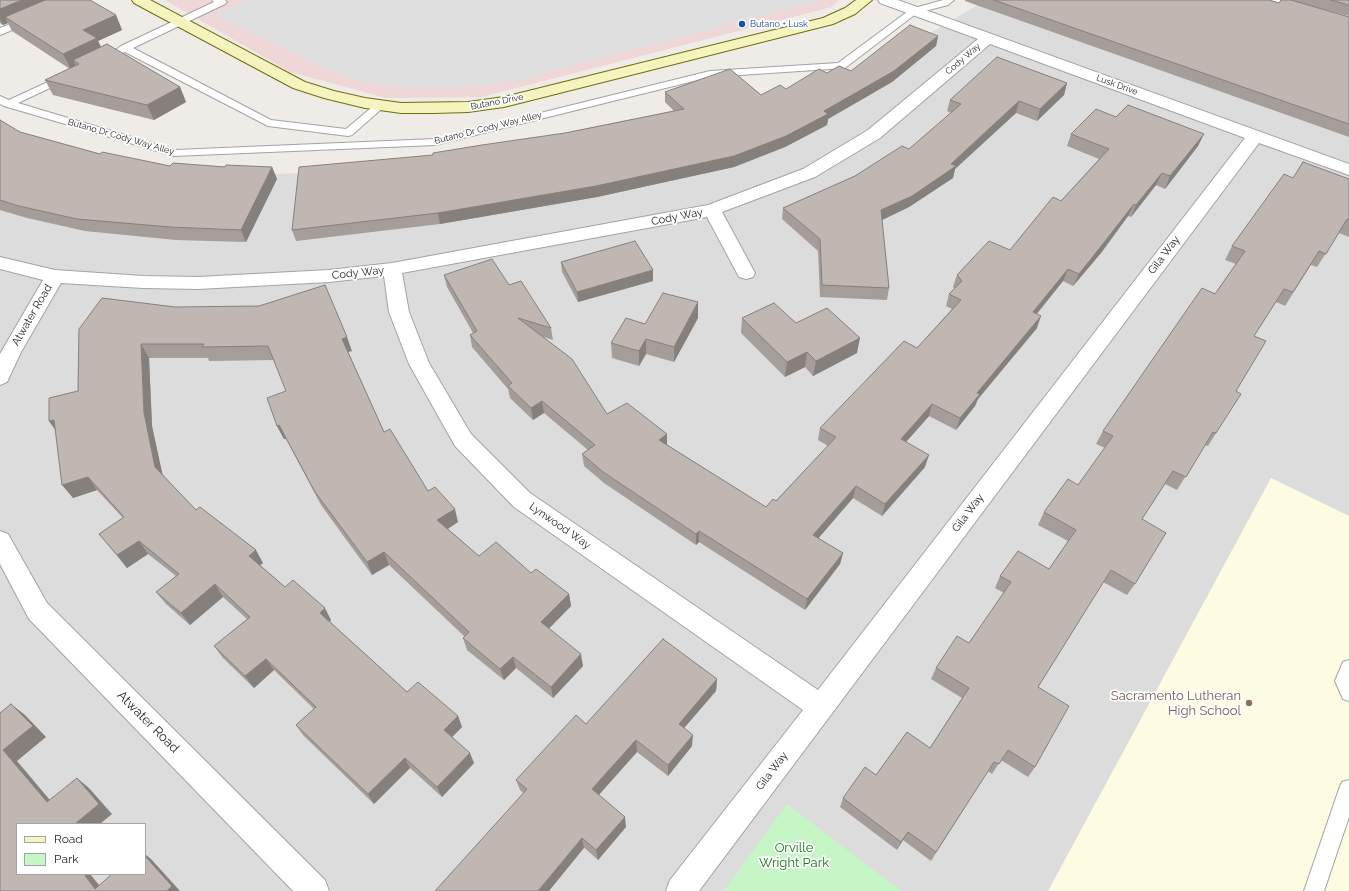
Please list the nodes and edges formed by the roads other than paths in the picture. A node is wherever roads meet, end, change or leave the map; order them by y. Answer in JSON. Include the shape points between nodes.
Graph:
{"nodes":[{"id":1,"x":139,"y":0,"type":"edge"},
{"id":2,"x":865,"y":0,"type":"edge"},
{"id":3,"x":885,"y":0,"type":"edge"},
{"id":4,"x":949,"y":0,"type":"edge"},
{"id":5,"x":1273,"y":0,"type":"edge"},
{"id":6,"x":222,"y":1,"type":"edge"},
{"id":7,"x":914,"y":11,"type":"junction"},
{"id":8,"x":41,"y":14,"type":"edge"},
{"id":9,"x":179,"y":22,"type":"junction"},
{"id":10,"x":1349,"y":23,"type":"edge"},
{"id":11,"x":0,"y":32,"type":"edge"},
{"id":12,"x":988,"y":38,"type":"junction"},
{"id":13,"x":125,"y":48,"type":"junction"},
{"id":14,"x":111,"y":55,"type":"edge"},
{"id":15,"x":77,"y":71,"type":"edge"},
{"id":16,"x":4,"y":102,"type":"edge"},
{"id":17,"x":381,"y":105,"type":"junction"},
{"id":18,"x":1255,"y":136,"type":"junction"},
{"id":19,"x":1349,"y":170,"type":"edge"},
{"id":20,"x":712,"y":210,"type":"junction"},
{"id":21,"x":0,"y":263,"type":"edge"},
{"id":22,"x":392,"y":269,"type":"junction"},
{"id":23,"x":746,"y":273,"type":"dead end"},
{"id":24,"x":55,"y":276,"type":"junction"},
{"id":25,"x":0,"y":377,"type":"edge"},
{"id":26,"x":0,"y":541,"type":"edge"},
{"id":27,"x":1349,"y":668,"type":"edge"},
{"id":28,"x":1349,"y":693,"type":"edge"},
{"id":29,"x":821,"y":707,"type":"junction"},
{"id":30,"x":1349,"y":789,"type":"edge"},
{"id":31,"x":314,"y":891,"type":"edge"},
{"id":32,"x":681,"y":891,"type":"edge"},
{"id":33,"x":1314,"y":891,"type":"edge"}],
"edges":[{"from":1,"to":9,"type":"street","name":"Butano Drive"},
{"from":2,"to":17,"type":"street","name":"Butano Drive","via":[[850,11],[828,21],[504,102],[434,108]]},
{"from":3,"to":7,"type":"street","name":"Lusk Drive"},
{"from":4,"to":7,"type":"lane"},
{"from":5,"to":10,"type":"street"},
{"from":6,"to":9,"type":"lane"},
{"from":7,"to":12,"type":"street","name":"Lusk Drive"},
{"from":7,"to":16,"type":"lane","name":"Butano Dr Cody Way Alley","via":[[841,66],[710,74],[436,142],[174,153]]},
{"from":8,"to":11,"type":"lane"},
{"from":9,"to":13,"type":"lane"},
{"from":9,"to":17,"type":"street","name":"Butano Drive","via":[[299,86]]},
{"from":12,"to":18,"type":"street","name":"Lusk Drive"},
{"from":12,"to":20,"type":"street","name":"Cody Way","via":[[874,134],[809,173]]},
{"from":13,"to":14,"type":"lane"},
{"from":13,"to":17,"type":"lane","via":[[268,123],[348,134]]},
{"from":15,"to":16,"type":"lane"},
{"from":18,"to":19,"type":"street","name":"Lusk Drive"},
{"from":18,"to":29,"type":"street","name":"Gila Way"},
{"from":20,"to":22,"type":"street","name":"Cody Way"},
{"from":20,"to":23,"type":"street","name":"Cody Way"},
{"from":21,"to":24,"type":"street","name":"Cody Way"},
{"from":22,"to":24,"type":"street","name":"Cody Way","via":[[330,276],[198,283]]},
{"from":22,"to":29,"type":"street","name":"Lynwood Way","via":[[399,312],[419,364],[463,440],[522,500]]},
{"from":24,"to":25,"type":"street","name":"Atwater Road","via":[[11,352]]},
{"from":26,"to":31,"type":"street","name":"Atwater Road","via":[[38,611]]},
{"from":27,"to":28,"type":"lane","via":[[1344,681]]},
{"from":29,"to":32,"type":"street","name":"Gila Way"},
{"from":30,"to":33,"type":"lane"}]}
